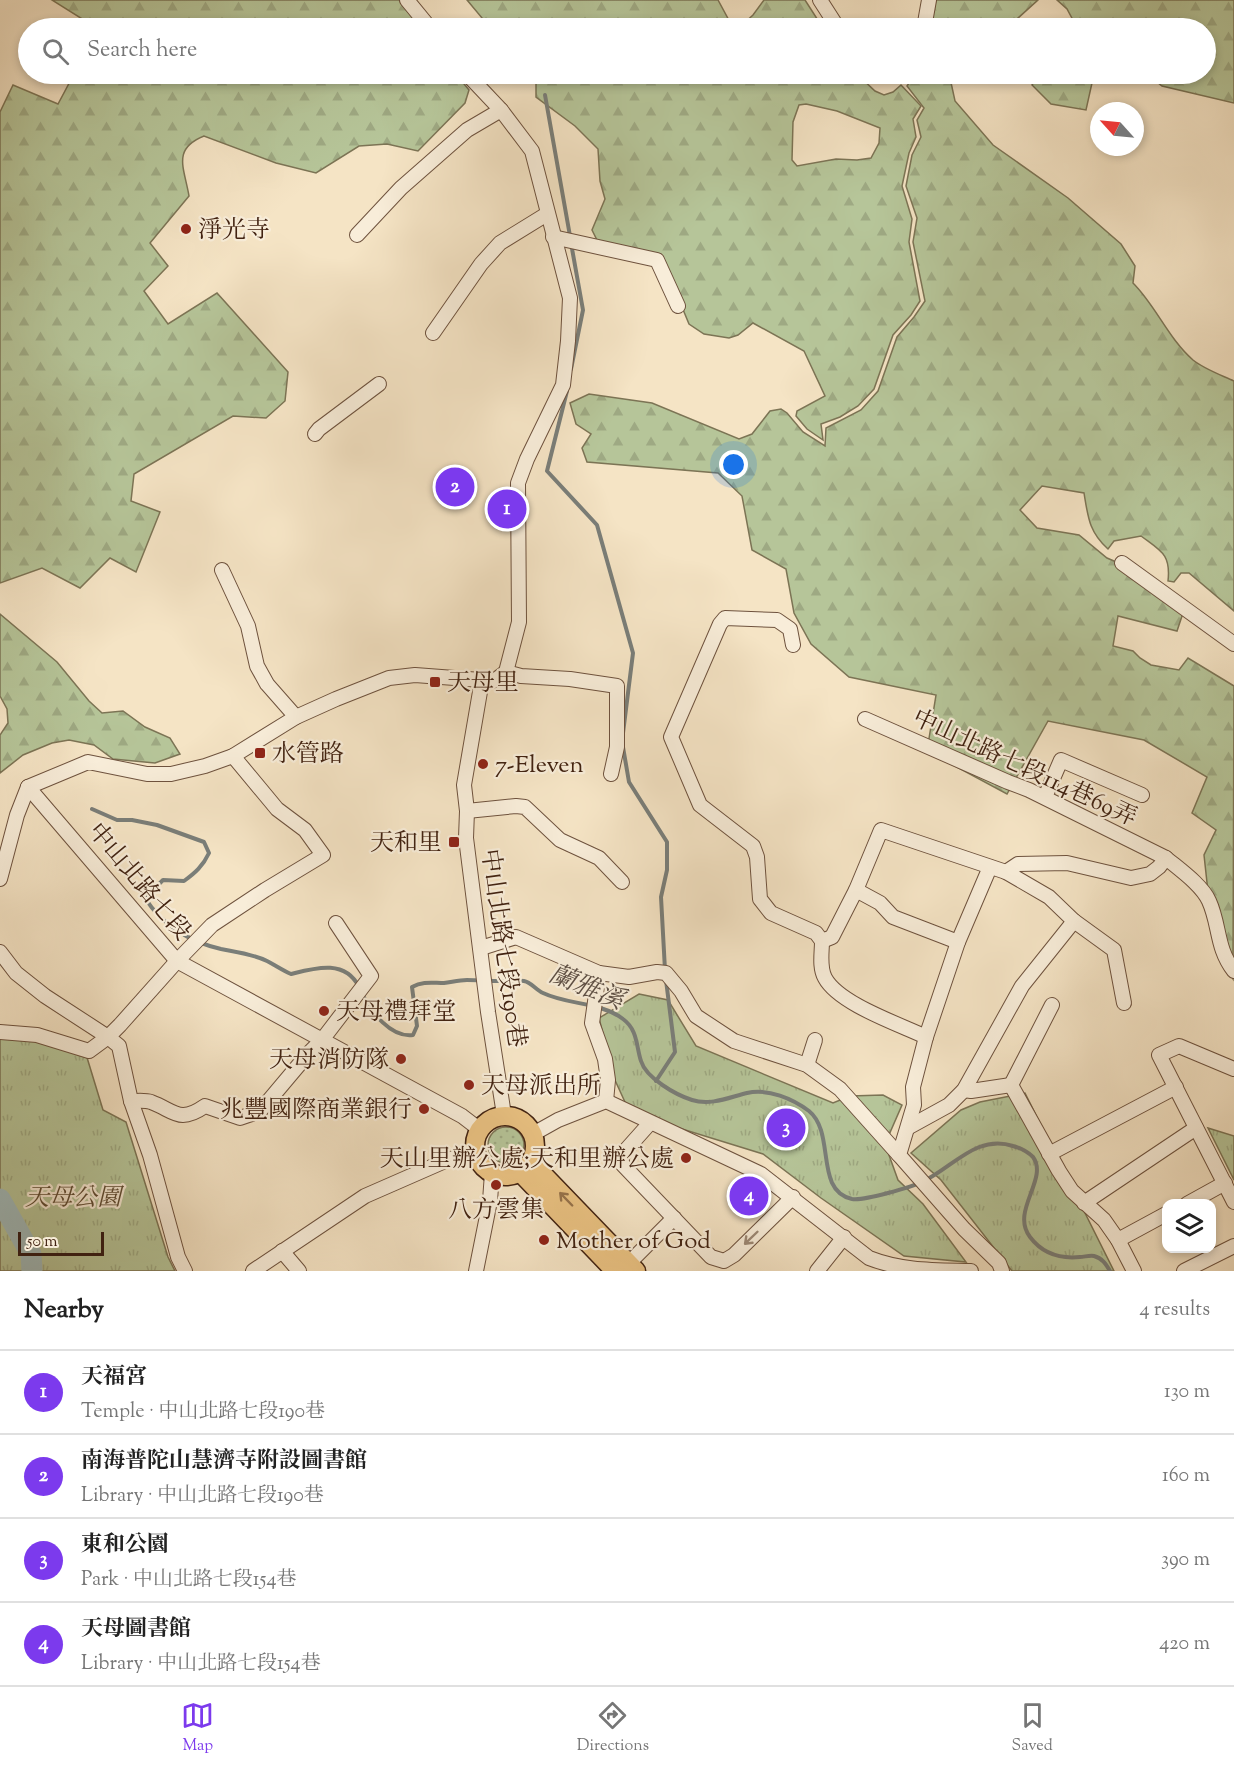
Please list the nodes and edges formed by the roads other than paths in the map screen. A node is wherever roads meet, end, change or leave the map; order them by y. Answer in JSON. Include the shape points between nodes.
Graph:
{"nodes":[{"id":1,"x":407,"y":0,"type":"edge"},
{"id":2,"x":820,"y":0,"type":"edge"},
{"id":3,"x":929,"y":0,"type":"edge"},
{"id":4,"x":422,"y":18,"type":"edge"},
{"id":5,"x":832,"y":18,"type":"edge"},
{"id":6,"x":926,"y":18,"type":"edge"},
{"id":7,"x":476,"y":84,"type":"edge"},
{"id":8,"x":501,"y":110,"type":"junction"},
{"id":9,"x":547,"y":214,"type":"junction"},
{"id":10,"x":357,"y":235,"type":"dead end"},
{"id":11,"x":553,"y":237,"type":"junction"},
{"id":12,"x":678,"y":306,"type":"dead end"},
{"id":13,"x":433,"y":333,"type":"dead end"},
{"id":14,"x":379,"y":384,"type":"dead end"},
{"id":15,"x":315,"y":434,"type":"dead end"},
{"id":16,"x":1122,"y":563,"type":"dead end"},
{"id":17,"x":222,"y":570,"type":"dead end"},
{"id":18,"x":1234,"y":644,"type":"edge"},
{"id":19,"x":793,"y":645,"type":"dead end"},
{"id":20,"x":506,"y":672,"type":"junction"},
{"id":21,"x":482,"y":680,"type":"junction"},
{"id":22,"x":296,"y":717,"type":"junction"},
{"id":23,"x":865,"y":719,"type":"dead end"},
{"id":24,"x":233,"y":756,"type":"junction"},
{"id":25,"x":611,"y":774,"type":"dead end"},
{"id":26,"x":28,"y":787,"type":"junction"},
{"id":27,"x":1142,"y":795,"type":"dead end"},
{"id":28,"x":1045,"y":797,"type":"junction"},
{"id":29,"x":466,"y":811,"type":"junction"},
{"id":30,"x":1166,"y":858,"type":"junction"},
{"id":31,"x":990,"y":867,"type":"junction"},
{"id":32,"x":1006,"y":872,"type":"junction"},
{"id":33,"x":0,"y":879,"type":"edge"},
{"id":34,"x":622,"y":882,"type":"dead end"},
{"id":35,"x":856,"y":891,"type":"junction"},
{"id":36,"x":1074,"y":921,"type":"junction"},
{"id":37,"x":336,"y":923,"type":"dead end"},
{"id":38,"x":822,"y":941,"type":"junction"},
{"id":39,"x":958,"y":942,"type":"junction"},
{"id":40,"x":481,"y":948,"type":"junction"},
{"id":41,"x":0,"y":952,"type":"edge"},
{"id":42,"x":177,"y":961,"type":"junction"},
{"id":43,"x":1234,"y":971,"type":"edge"},
{"id":44,"x":599,"y":973,"type":"junction"},
{"id":45,"x":1124,"y":1003,"type":"dead end"},
{"id":46,"x":1052,"y":1005,"type":"dead end"},
{"id":47,"x":0,"y":1032,"type":"edge"},
{"id":48,"x":108,"y":1037,"type":"junction"},
{"id":49,"x":926,"y":1037,"type":"junction"},
{"id":50,"x":322,"y":1040,"type":"junction"},
{"id":51,"x":815,"y":1040,"type":"dead end"},
{"id":52,"x":807,"y":1065,"type":"junction"},
{"id":53,"x":1234,"y":1069,"type":"edge"},
{"id":54,"x":1011,"y":1085,"type":"junction"},
{"id":55,"x":1176,"y":1087,"type":"junction"},
{"id":56,"x":964,"y":1090,"type":"junction"},
{"id":57,"x":131,"y":1101,"type":"junction"},
{"id":58,"x":606,"y":1101,"type":"junction"},
{"id":59,"x":504,"y":1115,"type":"junction"},
{"id":60,"x":650,"y":1123,"type":"junction"},
{"id":61,"x":909,"y":1127,"type":"junction"},
{"id":62,"x":1196,"y":1128,"type":"junction"},
{"id":63,"x":480,"y":1129,"type":"junction"},
{"id":64,"x":533,"y":1134,"type":"junction"},
{"id":65,"x":475,"y":1151,"type":"junction"},
{"id":66,"x":1049,"y":1154,"type":"junction"},
{"id":67,"x":899,"y":1155,"type":"junction"},
{"id":68,"x":525,"y":1167,"type":"junction"},
{"id":69,"x":492,"y":1173,"type":"junction"},
{"id":70,"x":1225,"y":1183,"type":"junction"},
{"id":71,"x":792,"y":1197,"type":"junction"},
{"id":72,"x":1195,"y":1199,"type":"edge"},
{"id":73,"x":1234,"y":1202,"type":"edge"},
{"id":74,"x":1084,"y":1203,"type":"junction"},
{"id":75,"x":674,"y":1218,"type":"junction"},
{"id":76,"x":1162,"y":1218,"type":"edge"},
{"id":77,"x":843,"y":1237,"type":"junction"},
{"id":78,"x":1118,"y":1240,"type":"junction"},
{"id":79,"x":1234,"y":1245,"type":"edge"},
{"id":80,"x":282,"y":1251,"type":"junction"},
{"id":81,"x":626,"y":1268,"type":"edge"},
{"id":82,"x":817,"y":1269,"type":"edge"},
{"id":83,"x":185,"y":1271,"type":"edge"},
{"id":84,"x":253,"y":1271,"type":"edge"},
{"id":85,"x":299,"y":1271,"type":"edge"},
{"id":86,"x":476,"y":1271,"type":"edge"},
{"id":87,"x":971,"y":1271,"type":"edge"},
{"id":88,"x":1002,"y":1271,"type":"edge"},
{"id":89,"x":1134,"y":1271,"type":"edge"},
{"id":90,"x":1184,"y":1271,"type":"edge"}],
"edges":[{"from":1,"to":4,"type":"street"},
{"from":2,"to":5,"type":"street"},
{"from":3,"to":6,"type":"street"},
{"from":7,"to":8,"type":"street"},
{"from":8,"to":9,"type":"street","via":[[532,151]]},
{"from":8,"to":10,"type":"street","via":[[467,130],[401,188]]},
{"from":9,"to":11,"type":"street"},
{"from":9,"to":13,"type":"street","via":[[500,243]]},
{"from":11,"to":12,"type":"street","via":[[657,260]]},
{"from":11,"to":20,"type":"street","via":[[570,298],[568,341],[562,385],[518,483],[519,622]]},
{"from":14,"to":15,"type":"street"},
{"from":16,"to":18,"type":"street"},
{"from":17,"to":22,"type":"street","via":[[248,626],[257,666]]},
{"from":19,"to":38,"type":"street","via":[[790,629],[777,620],[725,618],[670,737],[699,805],[753,846],[760,899],[771,913],[816,933]]},
{"from":20,"to":21,"type":"street","via":[[494,681]]},
{"from":20,"to":25,"type":"street","via":[[617,686],[617,747]]},
{"from":21,"to":22,"type":"street","via":[[415,675],[389,678]]},
{"from":21,"to":29,"type":"street","name":"中山北路七段190巷","via":[[464,785]]},
{"from":22,"to":24,"type":"street"},
{"from":23,"to":28,"type":"street","name":"中山北路七段114巷69弄"},
{"from":24,"to":26,"type":"street","via":[[171,774],[147,774],[88,762]]},
{"from":24,"to":42,"type":"street","via":[[277,809],[305,830],[323,855],[212,926]]},
{"from":26,"to":33,"type":"street"},
{"from":26,"to":42,"type":"street","name":"中山北路七段"},
{"from":27,"to":28,"type":"street","via":[[1062,760]]},
{"from":28,"to":30,"type":"street","name":"中山北路七段114巷69弄"},
{"from":29,"to":34,"type":"street","via":[[525,807],[560,840],[599,858]]},
{"from":29,"to":40,"type":"street","name":"中山北路七段190巷"},
{"from":30,"to":32,"type":"street","via":[[1150,874],[1131,878],[1067,863],[1018,864]]},
{"from":30,"to":43,"type":"street","name":"中山北路七段114巷69弄","via":[[1209,900],[1224,959]]},
{"from":31,"to":32,"type":"street"},
{"from":31,"to":35,"type":"street","via":[[881,830]]},
{"from":31,"to":39,"type":"street"},
{"from":32,"to":36,"type":"street","via":[[1049,897]]},
{"from":35,"to":38,"type":"street","via":[[832,938]]},
{"from":35,"to":39,"type":"street","via":[[880,903],[893,917]]},
{"from":36,"to":45,"type":"street","via":[[1114,950]]},
{"from":36,"to":56,"type":"street","via":[[1022,986]]},
{"from":37,"to":50,"type":"street","via":[[371,976]]},
{"from":38,"to":49,"type":"street","via":[[822,969],[832,988],[847,1000]]},
{"from":39,"to":49,"type":"street"},
{"from":40,"to":44,"type":"street","via":[[516,937]]},
{"from":40,"to":59,"type":"street","name":"中山北路七段190巷"},
{"from":41,"to":48,"type":"street","via":[[16,973],[45,996]]},
{"from":42,"to":48,"type":"street"},
{"from":42,"to":50,"type":"street","name":"中山北路七段"},
{"from":44,"to":52,"type":"street","via":[[629,977],[666,973],[696,1016],[735,1041]]},
{"from":44,"to":58,"type":"street","via":[[592,1023],[605,1059]]},
{"from":46,"to":54,"type":"street"},
{"from":47,"to":48,"type":"street","via":[[37,1035],[89,1051]]},
{"from":48,"to":57,"type":"street","via":[[120,1048]]},
{"from":49,"to":61,"type":"street","via":[[913,1087]]},
{"from":50,"to":57,"type":"street","via":[[260,1111],[240,1118],[205,1106],[193,1114],[175,1114],[149,1101]]},
{"from":50,"to":63,"type":"street","name":"中山北路七段"},
{"from":51,"to":52,"type":"street"},
{"from":52,"to":67,"type":"street","via":[[840,1089]]},
{"from":53,"to":55,"type":"street","via":[[1179,1046],[1159,1055]]},
{"from":54,"to":56,"type":"street"},
{"from":54,"to":66,"type":"street"},
{"from":55,"to":62,"type":"street"},
{"from":55,"to":66,"type":"street"},
{"from":56,"to":61,"type":"street","via":[[949,1105]]},
{"from":57,"to":83,"type":"street"},
{"from":58,"to":60,"type":"street"},
{"from":58,"to":64,"type":"street"},
{"from":59,"to":63,"type":"main road","via":[[490,1119]]},
{"from":59,"to":64,"type":"main road","via":[[525,1122]]},
{"from":60,"to":71,"type":"street","via":[[761,1174]]},
{"from":60,"to":75,"type":"street","via":[[621,1158],[623,1165]]},
{"from":61,"to":67,"type":"street"},
{"from":62,"to":70,"type":"street"},
{"from":62,"to":74,"type":"street"},
{"from":63,"to":65,"type":"main road"},
{"from":64,"to":68,"type":"main road","via":[[535,1149]]},
{"from":65,"to":69,"type":"main road","via":[[481,1164]]},
{"from":65,"to":80,"type":"street","via":[[365,1196]]},
{"from":66,"to":74,"type":"street"},
{"from":67,"to":88,"type":"street","via":[[999,1263]]},
{"from":68,"to":69,"type":"main road","via":[[506,1176]]},
{"from":68,"to":81,"type":"main road"},
{"from":69,"to":86,"type":"street"},
{"from":70,"to":72,"type":"street"},
{"from":70,"to":73,"type":"street"},
{"from":71,"to":75,"type":"street","one_way":true,"via":[[724,1261],[711,1257]]},
{"from":71,"to":77,"type":"street"},
{"from":74,"to":78,"type":"street","via":[[1104,1220]]},
{"from":75,"to":81,"type":"street"},
{"from":76,"to":78,"type":"street"},
{"from":77,"to":82,"type":"street"},
{"from":77,"to":87,"type":"street","via":[[885,1266]]},
{"from":78,"to":89,"type":"street"},
{"from":79,"to":90,"type":"street"},
{"from":80,"to":84,"type":"street"},
{"from":80,"to":85,"type":"street"}]}
